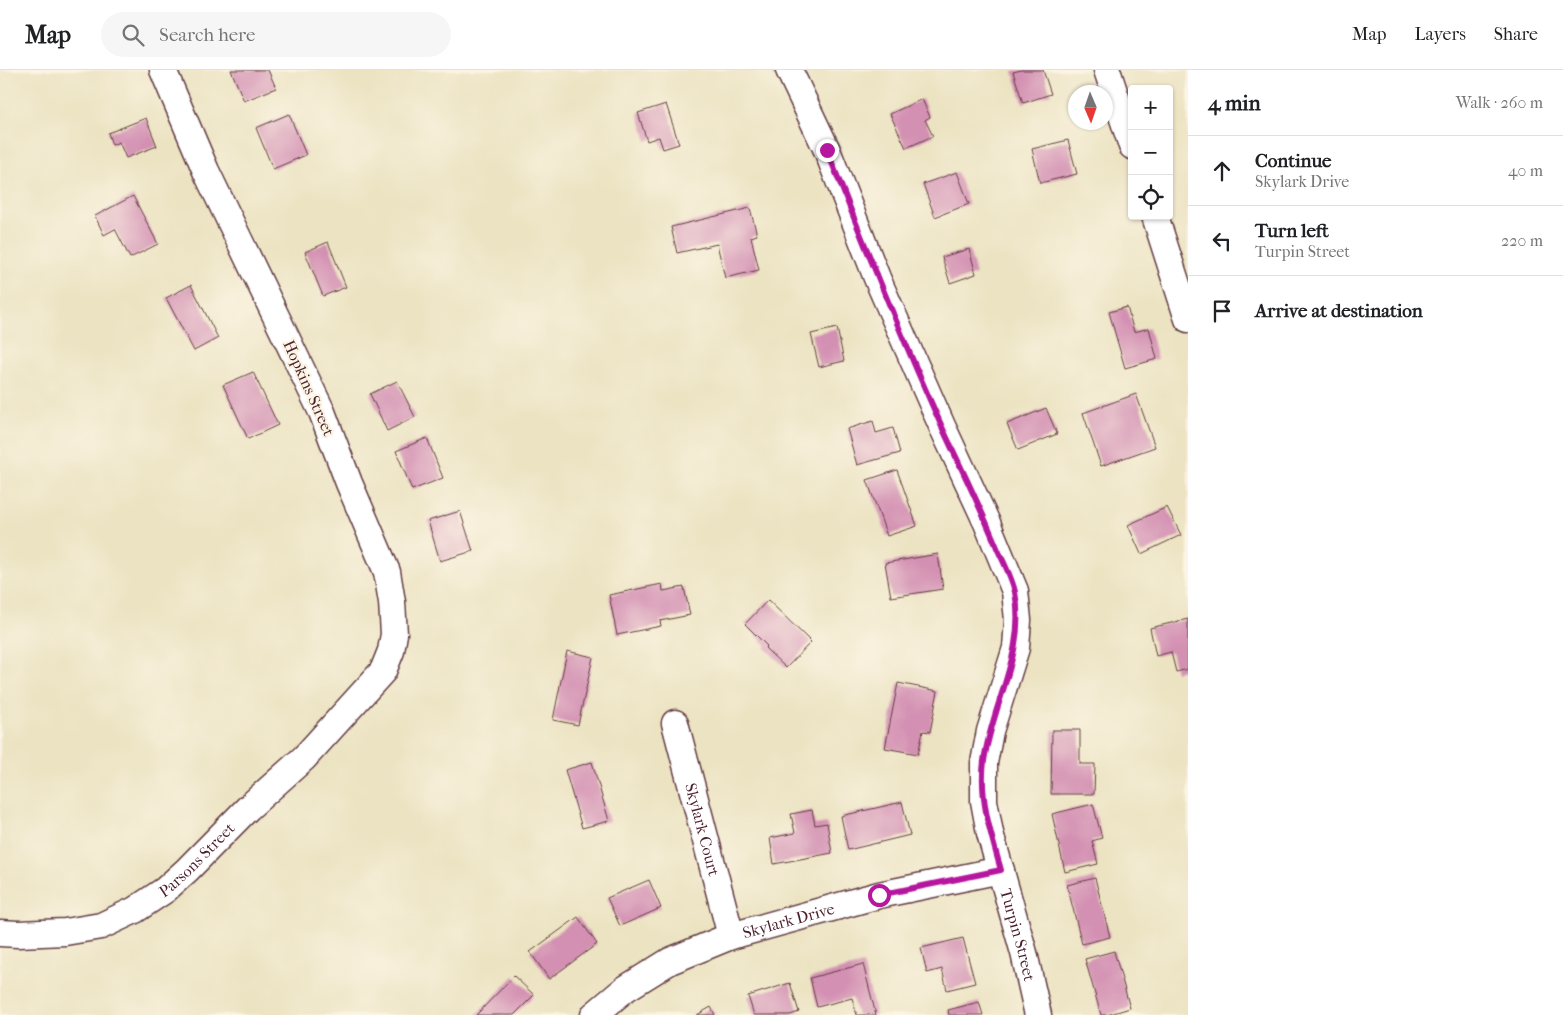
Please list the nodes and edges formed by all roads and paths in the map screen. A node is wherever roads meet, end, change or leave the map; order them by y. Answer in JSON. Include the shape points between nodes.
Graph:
{"nodes":[{"id":1,"x":163,"y":70,"type":"edge"},
{"id":2,"x":789,"y":70,"type":"edge"},
{"id":3,"x":1107,"y":70,"type":"edge"},
{"id":4,"x":1128,"y":134,"type":"edge"},
{"id":5,"x":1155,"y":220,"type":"edge"},
{"id":6,"x":1188,"y":319,"type":"edge"},
{"id":7,"x":351,"y":707,"type":"joint"},
{"id":8,"x":675,"y":724,"type":"dead end"},
{"id":9,"x":1001,"y":870,"type":"junction"},
{"id":10,"x":0,"y":933,"type":"edge"},
{"id":11,"x":731,"y":936,"type":"junction"},
{"id":12,"x":594,"y":1015,"type":"edge"},
{"id":13,"x":1038,"y":1015,"type":"edge"}],
"edges":[{"from":1,"to":7,"type":"street","name":"Hopkins Street","via":[[206,171],[322,412],[387,572],[394,634],[391,651],[383,671]]},
{"from":2,"to":9,"type":"street","name":"Turpin Street","via":[[827,150],[877,278],[1015,591],[1016,648],[990,731],[984,763],[984,801]]},
{"from":3,"to":4,"type":"street"},
{"from":5,"to":6,"type":"street"},
{"from":7,"to":10,"type":"street","name":"Parsons Street","via":[[304,758],[248,808],[187,870],[135,910],[102,926],[65,932]]},
{"from":8,"to":11,"type":"street","name":"Skylark Court"},
{"from":9,"to":11,"type":"street","name":"Skylark Drive","via":[[879,895]]},
{"from":9,"to":13,"type":"street","name":"Turpin Street"},
{"from":11,"to":12,"type":"street","name":"Skylark Drive","via":[[670,961],[625,989]]}]}
